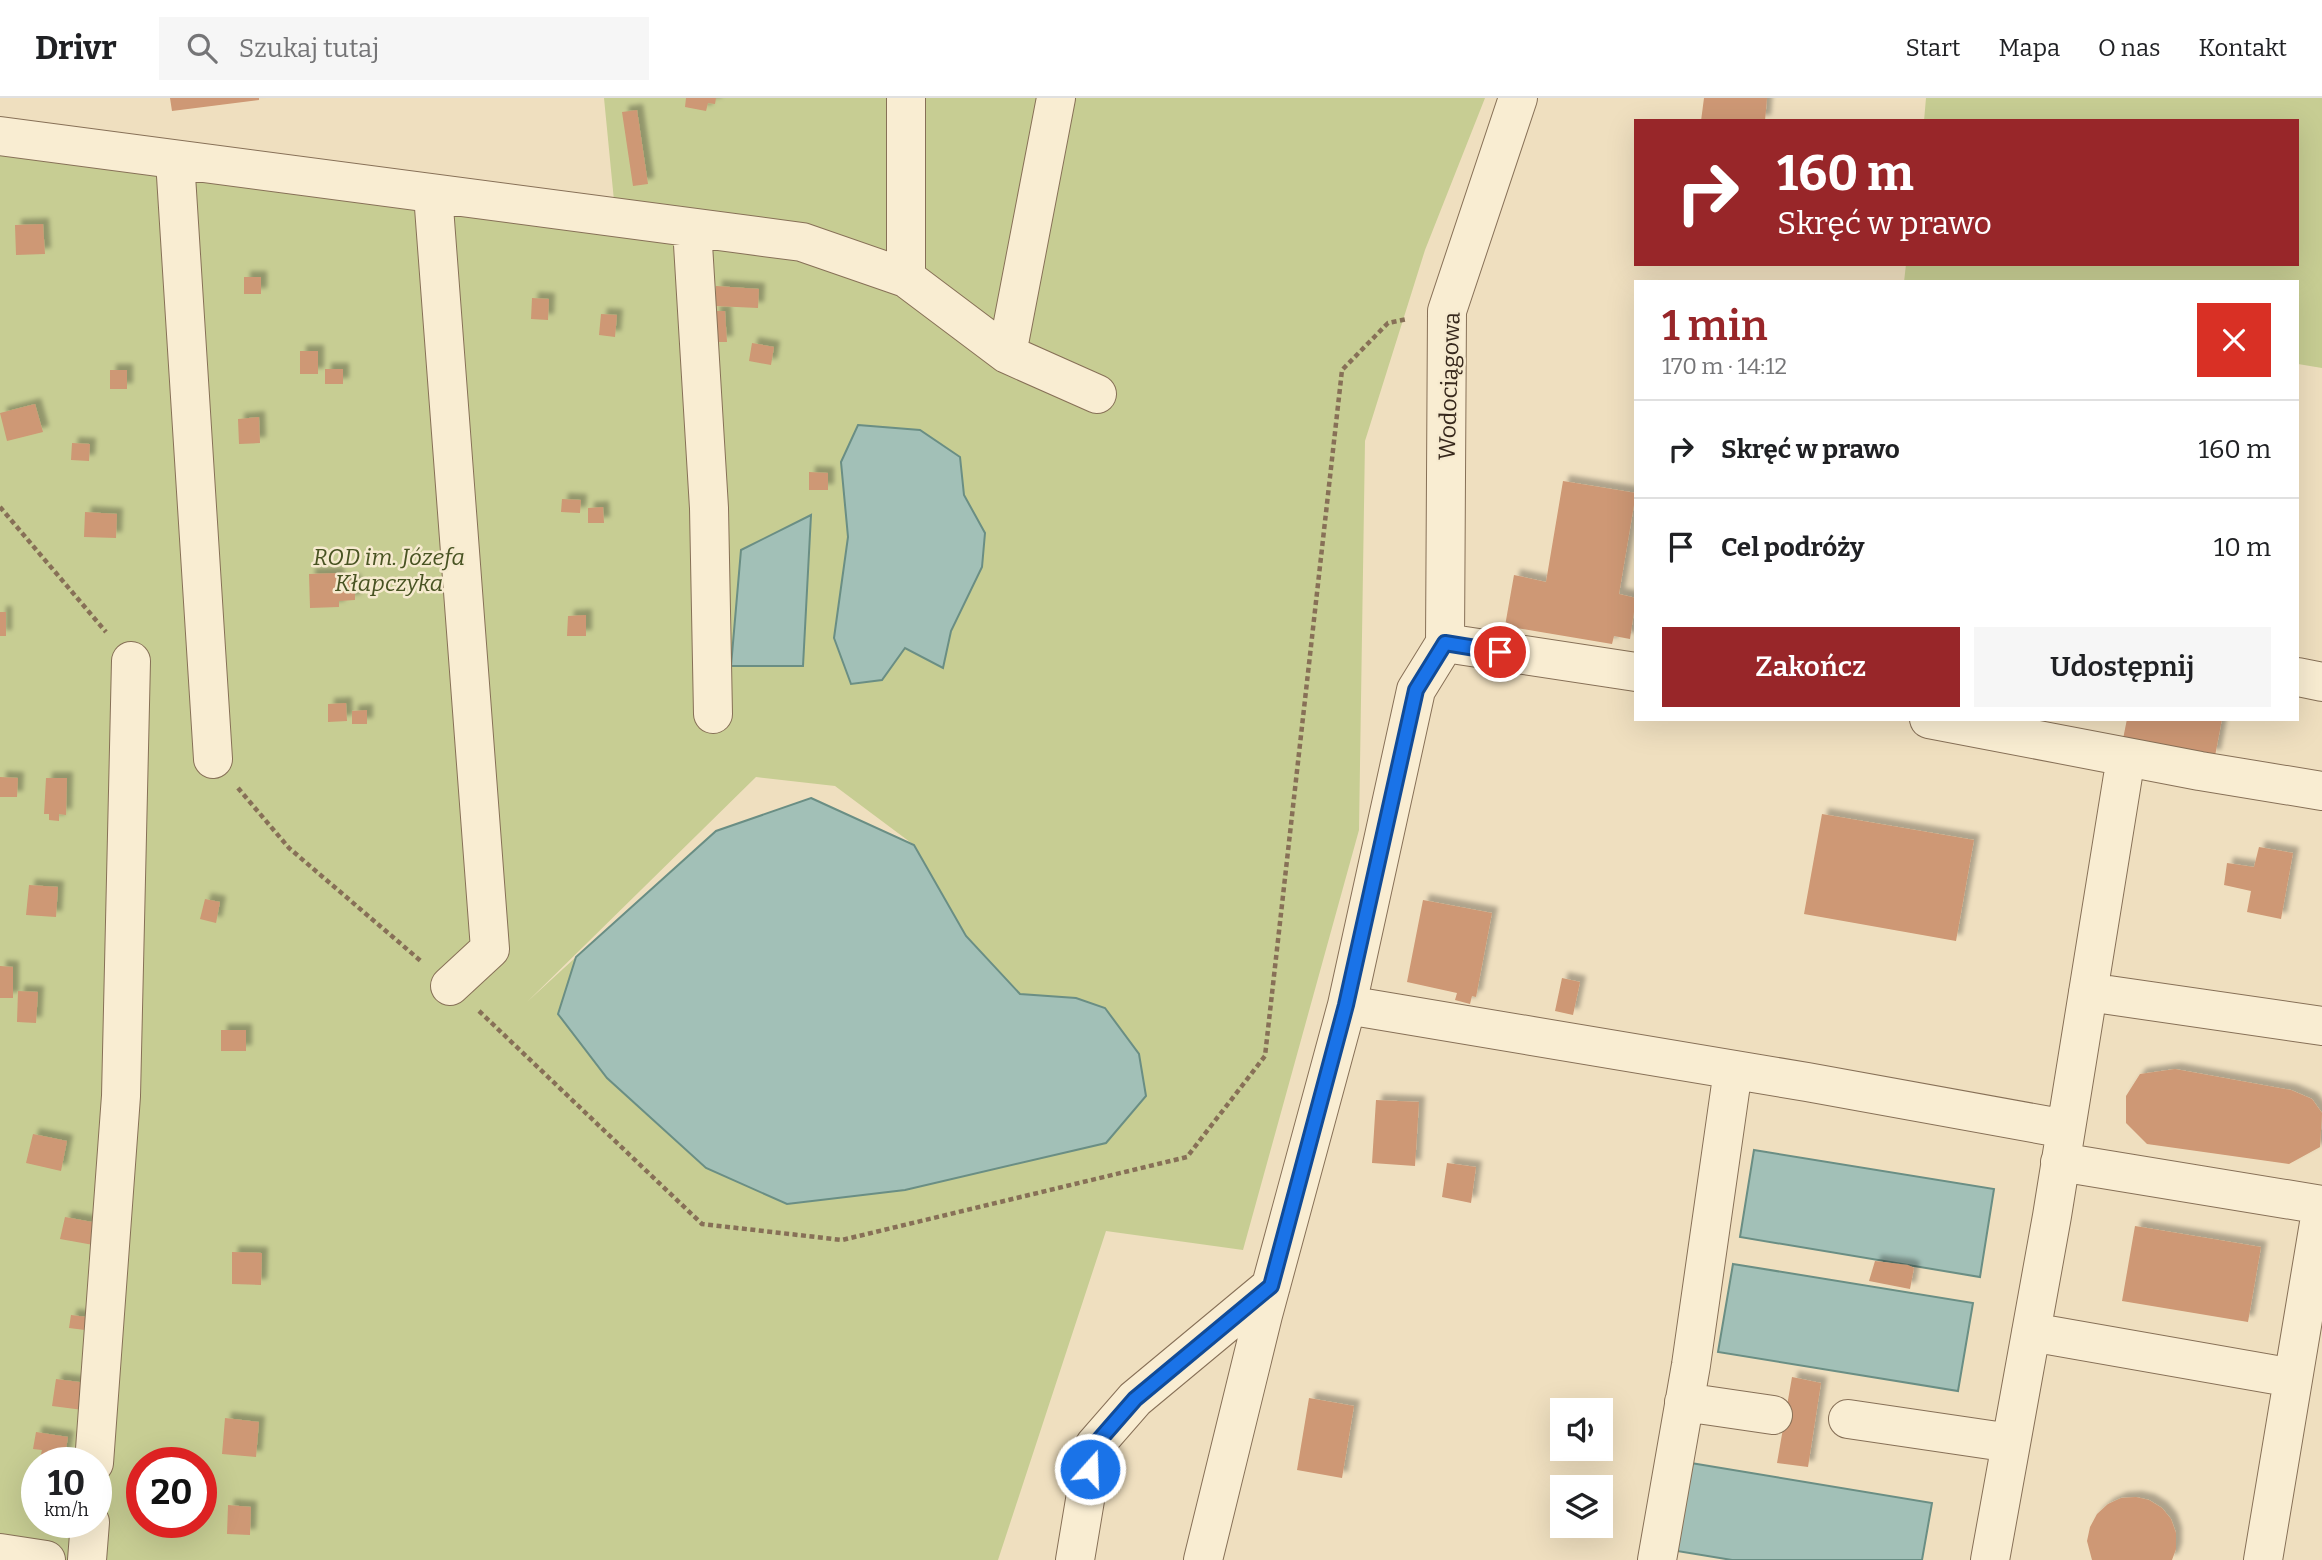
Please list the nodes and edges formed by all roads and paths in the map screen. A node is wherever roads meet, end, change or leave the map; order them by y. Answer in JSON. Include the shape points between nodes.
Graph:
{"nodes":[{"id":1,"x":906,"y":98,"type":"edge"},
{"id":2,"x":1056,"y":98,"type":"edge"},
{"id":3,"x":1518,"y":98,"type":"edge"},
{"id":4,"x":0,"y":136,"type":"edge"},
{"id":5,"x":175,"y":160,"type":"junction"},
{"id":6,"x":433,"y":194,"type":"junction"},
{"id":7,"x":692,"y":228,"type":"junction"},
{"id":8,"x":906,"y":278,"type":"junction"},
{"id":9,"x":1447,"y":311,"type":"junction"},
{"id":10,"x":1007,"y":354,"type":"junction"},
{"id":11,"x":1097,"y":394,"type":"dead end"},
{"id":12,"x":0,"y":507,"type":"edge"},
{"id":13,"x":1445,"y":643,"type":"junction"},
{"id":14,"x":131,"y":661,"type":"joint"},
{"id":15,"x":1634,"y":672,"type":"edge"},
{"id":16,"x":2299,"y":677,"type":"edge"},
{"id":17,"x":2322,"y":682,"type":"edge"},
{"id":18,"x":713,"y":714,"type":"dead end"},
{"id":19,"x":1939,"y":721,"type":"edge"},
{"id":20,"x":2126,"y":757,"type":"junction"},
{"id":21,"x":213,"y":759,"type":"joint"},
{"id":22,"x":2322,"y":792,"type":"edge"},
{"id":23,"x":450,"y":986,"type":"junction"},
{"id":24,"x":2088,"y":992,"type":"junction"},
{"id":25,"x":1346,"y":1005,"type":"junction"},
{"id":26,"x":2322,"y":1026,"type":"edge"},
{"id":27,"x":1733,"y":1070,"type":"junction"},
{"id":28,"x":2063,"y":1146,"type":"junction"},
{"id":29,"x":2322,"y":1205,"type":"edge"},
{"id":30,"x":1271,"y":1286,"type":"junction"},
{"id":31,"x":2031,"y":1332,"type":"junction"},
{"id":32,"x":2293,"y":1378,"type":"junction"},
{"id":33,"x":1684,"y":1402,"type":"junction"},
{"id":34,"x":1773,"y":1415,"type":"dead end"},
{"id":35,"x":1848,"y":1419,"type":"dead end"},
{"id":36,"x":2011,"y":1443,"type":"junction"},
{"id":37,"x":95,"y":1447,"type":"edge"},
{"id":38,"x":89,"y":1538,"type":"edge"},
{"id":39,"x":0,"y":1553,"type":"edge"},
{"id":40,"x":46,"y":1560,"type":"edge"},
{"id":41,"x":87,"y":1560,"type":"edge"},
{"id":42,"x":1075,"y":1560,"type":"edge"},
{"id":43,"x":1203,"y":1560,"type":"edge"},
{"id":44,"x":1657,"y":1560,"type":"edge"},
{"id":45,"x":1990,"y":1560,"type":"edge"},
{"id":46,"x":2263,"y":1560,"type":"edge"}],
"edges":[{"from":1,"to":8,"type":"street"},
{"from":2,"to":10,"type":"street"},
{"from":3,"to":9,"type":"street","name":"Wodociągowa"},
{"from":4,"to":5,"type":"street"},
{"from":5,"to":6,"type":"street"},
{"from":5,"to":21,"type":"street"},
{"from":6,"to":7,"type":"street"},
{"from":6,"to":23,"type":"street","via":[[490,949]]},
{"from":7,"to":8,"type":"street","via":[[802,242]]},
{"from":7,"to":18,"type":"street","via":[[709,508]]},
{"from":8,"to":10,"type":"street"},
{"from":9,"to":13,"type":"street","name":"Wodociągowa"},
{"from":9,"to":23,"type":"path","via":[[1388,323],[1342,370],[1265,1056],[1187,1157],[842,1240],[702,1224]]},
{"from":10,"to":11,"type":"street"},
{"from":12,"to":14,"type":"path"},
{"from":13,"to":15,"type":"street"},
{"from":13,"to":25,"type":"street","via":[[1416,690]]},
{"from":14,"to":37,"type":"street","via":[[121,1096]]},
{"from":16,"to":17,"type":"street"},
{"from":19,"to":20,"type":"street"},
{"from":20,"to":22,"type":"street"},
{"from":20,"to":24,"type":"street"},
{"from":21,"to":23,"type":"path","via":[[289,848]]},
{"from":24,"to":26,"type":"street"},
{"from":24,"to":28,"type":"street"},
{"from":25,"to":27,"type":"street"},
{"from":25,"to":30,"type":"street"},
{"from":27,"to":28,"type":"street"},
{"from":27,"to":33,"type":"street"},
{"from":28,"to":29,"type":"street"},
{"from":28,"to":31,"type":"street"},
{"from":29,"to":32,"type":"street"},
{"from":30,"to":42,"type":"street","via":[[1135,1399],[1094,1446]]},
{"from":30,"to":43,"type":"street"},
{"from":31,"to":32,"type":"street"},
{"from":31,"to":36,"type":"street"},
{"from":32,"to":46,"type":"street"},
{"from":33,"to":34,"type":"street"},
{"from":33,"to":44,"type":"street"},
{"from":35,"to":36,"type":"street"},
{"from":36,"to":45,"type":"street"},
{"from":38,"to":41,"type":"street"},
{"from":39,"to":40,"type":"street"}]}
